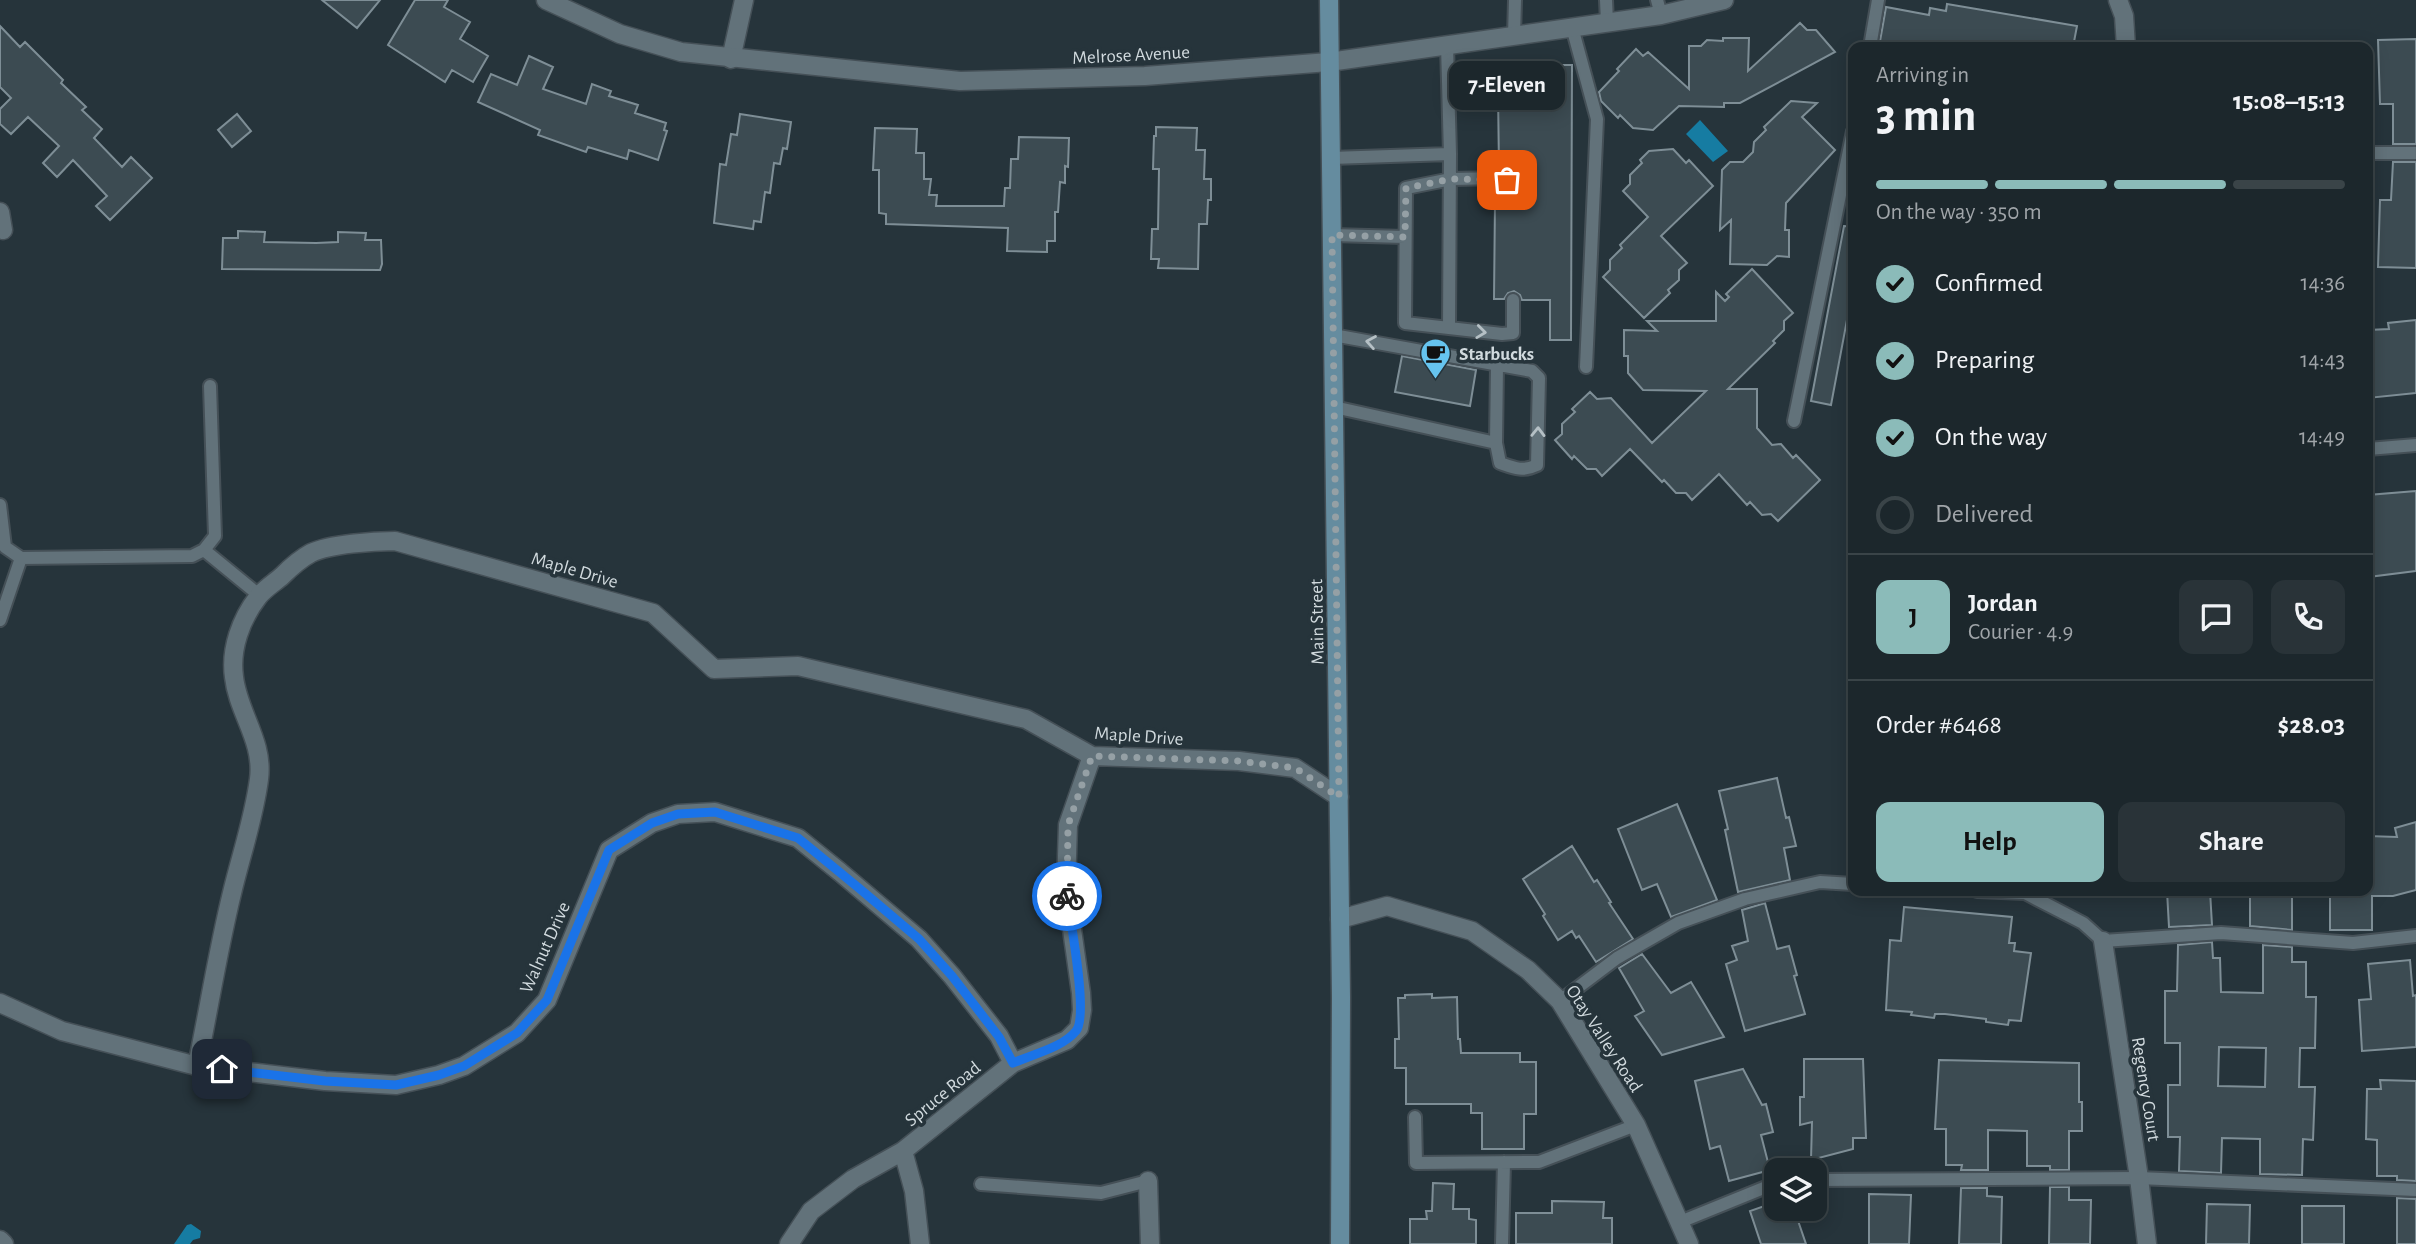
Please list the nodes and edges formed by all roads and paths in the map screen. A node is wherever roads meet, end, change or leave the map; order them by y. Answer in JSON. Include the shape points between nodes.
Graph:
{"nodes":[{"id":1,"x":546,"y":0,"type":"edge"},
{"id":2,"x":744,"y":0,"type":"edge"},
{"id":3,"x":1329,"y":0,"type":"edge"},
{"id":4,"x":1515,"y":0,"type":"edge"},
{"id":5,"x":1606,"y":0,"type":"edge"},
{"id":6,"x":1724,"y":0,"type":"edge"},
{"id":7,"x":1878,"y":0,"type":"edge"},
{"id":8,"x":2118,"y":0,"type":"edge"},
{"id":9,"x":1659,"y":7,"type":"edge"},
{"id":10,"x":1607,"y":22,"type":"junction"},
{"id":11,"x":1572,"y":27,"type":"junction"},
{"id":12,"x":1514,"y":36,"type":"junction"},
{"id":13,"x":1871,"y":42,"type":"edge"},
{"id":14,"x":2126,"y":42,"type":"edge"},
{"id":15,"x":1447,"y":45,"type":"junction"},
{"id":16,"x":731,"y":59,"type":"junction"},
{"id":17,"x":1329,"y":62,"type":"junction"},
{"id":18,"x":2373,"y":152,"type":"edge"},
{"id":19,"x":2416,"y":153,"type":"edge"},
{"id":20,"x":1450,"y":154,"type":"junction"},
{"id":21,"x":1848,"y":156,"type":"edge"},
{"id":22,"x":1331,"y":158,"type":"junction"},
{"id":23,"x":1451,"y":179,"type":"junction"},
{"id":24,"x":1512,"y":201,"type":"dead end"},
{"id":25,"x":1332,"y":235,"type":"junction"},
{"id":26,"x":1405,"y":237,"type":"junction"},
{"id":27,"x":1513,"y":300,"type":"dead end"},
{"id":28,"x":1449,"y":328,"type":"junction"},
{"id":29,"x":1333,"y":335,"type":"junction"},
{"id":30,"x":1497,"y":365,"type":"junction"},
{"id":31,"x":1586,"y":367,"type":"dead end"},
{"id":32,"x":210,"y":386,"type":"dead end"},
{"id":33,"x":1334,"y":407,"type":"junction"},
{"id":34,"x":1794,"y":421,"type":"dead end"},
{"id":35,"x":1496,"y":443,"type":"junction"},
{"id":36,"x":2416,"y":445,"type":"edge"},
{"id":37,"x":2373,"y":449,"type":"edge"},
{"id":38,"x":0,"y":505,"type":"edge"},
{"id":39,"x":204,"y":551,"type":"junction"},
{"id":40,"x":21,"y":558,"type":"junction"},
{"id":41,"x":259,"y":595,"type":"junction"},
{"id":42,"x":0,"y":620,"type":"edge"},
{"id":43,"x":1092,"y":756,"type":"junction"},
{"id":44,"x":1339,"y":797,"type":"junction"},
{"id":45,"x":1848,"y":884,"type":"edge"},
{"id":46,"x":2031,"y":896,"type":"edge"},
{"id":47,"x":1340,"y":919,"type":"junction"},
{"id":48,"x":2416,"y":936,"type":"edge"},
{"id":49,"x":2103,"y":941,"type":"junction"},
{"id":50,"x":1560,"y":1001,"type":"junction"},
{"id":51,"x":0,"y":1003,"type":"edge"},
{"id":52,"x":1013,"y":1063,"type":"junction"},
{"id":53,"x":197,"y":1066,"type":"junction"},
{"id":54,"x":1415,"y":1117,"type":"dead end"},
{"id":55,"x":1636,"y":1125,"type":"junction"},
{"id":56,"x":903,"y":1151,"type":"junction"},
{"id":57,"x":1504,"y":1162,"type":"junction"},
{"id":58,"x":2139,"y":1178,"type":"junction"},
{"id":59,"x":1827,"y":1180,"type":"edge"},
{"id":60,"x":1148,"y":1181,"type":"joint"},
{"id":61,"x":981,"y":1184,"type":"dead end"},
{"id":62,"x":1764,"y":1188,"type":"edge"},
{"id":63,"x":2416,"y":1190,"type":"edge"},
{"id":64,"x":1680,"y":1222,"type":"junction"},
{"id":65,"x":789,"y":1244,"type":"edge"},
{"id":66,"x":920,"y":1244,"type":"edge"},
{"id":67,"x":1150,"y":1244,"type":"edge"},
{"id":68,"x":1340,"y":1244,"type":"edge"},
{"id":69,"x":1502,"y":1244,"type":"edge"},
{"id":70,"x":1689,"y":1244,"type":"edge"},
{"id":71,"x":2147,"y":1244,"type":"edge"}],
"edges":[{"from":1,"to":16,"type":"street","name":"Melrose Avenue","via":[[620,34],[681,52]]},
{"from":2,"to":16,"type":"street"},
{"from":3,"to":17,"type":"main road","name":"Main Street"},
{"from":4,"to":12,"type":"lane"},
{"from":5,"to":10,"type":"lane"},
{"from":6,"to":9,"type":"street","name":"Melrose Avenue"},
{"from":7,"to":13,"type":"lane"},
{"from":8,"to":14,"type":"street"},
{"from":9,"to":10,"type":"street","name":"Melrose Avenue"},
{"from":10,"to":11,"type":"street","name":"Melrose Avenue"},
{"from":11,"to":12,"type":"street","name":"Melrose Avenue"},
{"from":11,"to":31,"type":"lane","via":[[1597,118]]},
{"from":12,"to":15,"type":"street","name":"Melrose Avenue"},
{"from":15,"to":17,"type":"street","name":"Melrose Avenue"},
{"from":15,"to":20,"type":"lane"},
{"from":16,"to":17,"type":"street","name":"Melrose Avenue","via":[[960,81],[1145,76]]},
{"from":17,"to":22,"type":"main road","name":"Main Street"},
{"from":18,"to":19,"type":"lane"},
{"from":20,"to":22,"type":"lane"},
{"from":20,"to":23,"type":"lane"},
{"from":21,"to":34,"type":"lane"},
{"from":22,"to":25,"type":"main road","name":"Main Street"},
{"from":23,"to":24,"type":"lane","via":[[1507,180]]},
{"from":23,"to":26,"type":"lane","via":[[1406,188]]},
{"from":23,"to":28,"type":"lane"},
{"from":25,"to":26,"type":"lane"},
{"from":25,"to":29,"type":"main road","name":"Main Street"},
{"from":26,"to":28,"type":"lane","via":[[1405,323]]},
{"from":28,"to":27,"type":"lane","one_way":true,"via":[[1513,333]]},
{"from":30,"to":29,"type":"lane","one_way":true},
{"from":29,"to":33,"type":"main road","name":"Main Street"},
{"from":30,"to":35,"type":"lane"},
{"from":35,"to":30,"type":"lane","one_way":true,"via":[[1500,463],[1528,470],[1537,465],[1539,378],[1532,371]]},
{"from":32,"to":39,"type":"lane","via":[[215,536]]},
{"from":33,"to":35,"type":"lane"},
{"from":33,"to":44,"type":"main road","name":"Main Street"},
{"from":36,"to":37,"type":"lane"},
{"from":38,"to":40,"type":"lane","via":[[5,547]]},
{"from":39,"to":40,"type":"lane","via":[[192,556]]},
{"from":39,"to":41,"type":"lane"},
{"from":40,"to":42,"type":"lane"},
{"from":41,"to":43,"type":"street","name":"Maple Drive","via":[[314,552],[364,541],[395,541],[653,612],[714,669],[797,666],[1026,719]]},
{"from":41,"to":53,"type":"street","name":"Maple Drive","via":[[242,623],[234,650],[234,676],[254,734],[260,774]]},
{"from":43,"to":44,"type":"street","name":"Maple Drive","via":[[1239,761],[1295,768]]},
{"from":43,"to":52,"type":"street","name":"Spruce Road","via":[[1068,825],[1066,887],[1081,993],[1079,1028],[1067,1040]]},
{"from":44,"to":47,"type":"main road","name":"Main Street"},
{"from":45,"to":50,"type":"lane","via":[[1820,882],[1745,899],[1678,923],[1617,958]]},
{"from":46,"to":49,"type":"lane","via":[[2083,923]]},
{"from":47,"to":50,"type":"street","name":"Otay Valley Road","via":[[1387,906],[1472,931],[1528,970]]},
{"from":47,"to":68,"type":"main road","name":"Main Street"},
{"from":48,"to":49,"type":"lane","via":[[2353,943],[2221,933]]},
{"from":49,"to":58,"type":"street","name":"Regency Court"},
{"from":50,"to":55,"type":"street","name":"Otay Valley Road"},
{"from":51,"to":53,"type":"street","name":"Walnut Drive","via":[[62,1031]]},
{"from":52,"to":53,"type":"street","name":"Walnut Drive","via":[[952,976],[919,939],[870,897],[798,838],[715,812],[678,814],[652,823],[609,850],[547,1000],[517,1033],[464,1066],[396,1085]]},
{"from":52,"to":56,"type":"street","name":"Spruce Road"},
{"from":54,"to":57,"type":"lane","via":[[1416,1163]]},
{"from":55,"to":57,"type":"lane","via":[[1539,1162]]},
{"from":55,"to":64,"type":"street","name":"Otay Valley Road"},
{"from":56,"to":65,"type":"street","name":"Spruce Road","via":[[853,1179],[811,1211]]},
{"from":56,"to":66,"type":"street","via":[[914,1191]]},
{"from":57,"to":69,"type":"lane"},
{"from":58,"to":59,"type":"lane"},
{"from":58,"to":63,"type":"lane"},
{"from":58,"to":71,"type":"street","name":"Regency Court"},
{"from":60,"to":61,"type":"lane","via":[[1101,1193]]},
{"from":60,"to":67,"type":"street"},
{"from":62,"to":64,"type":"lane"},
{"from":64,"to":70,"type":"street","name":"Otay Valley Road"}]}
